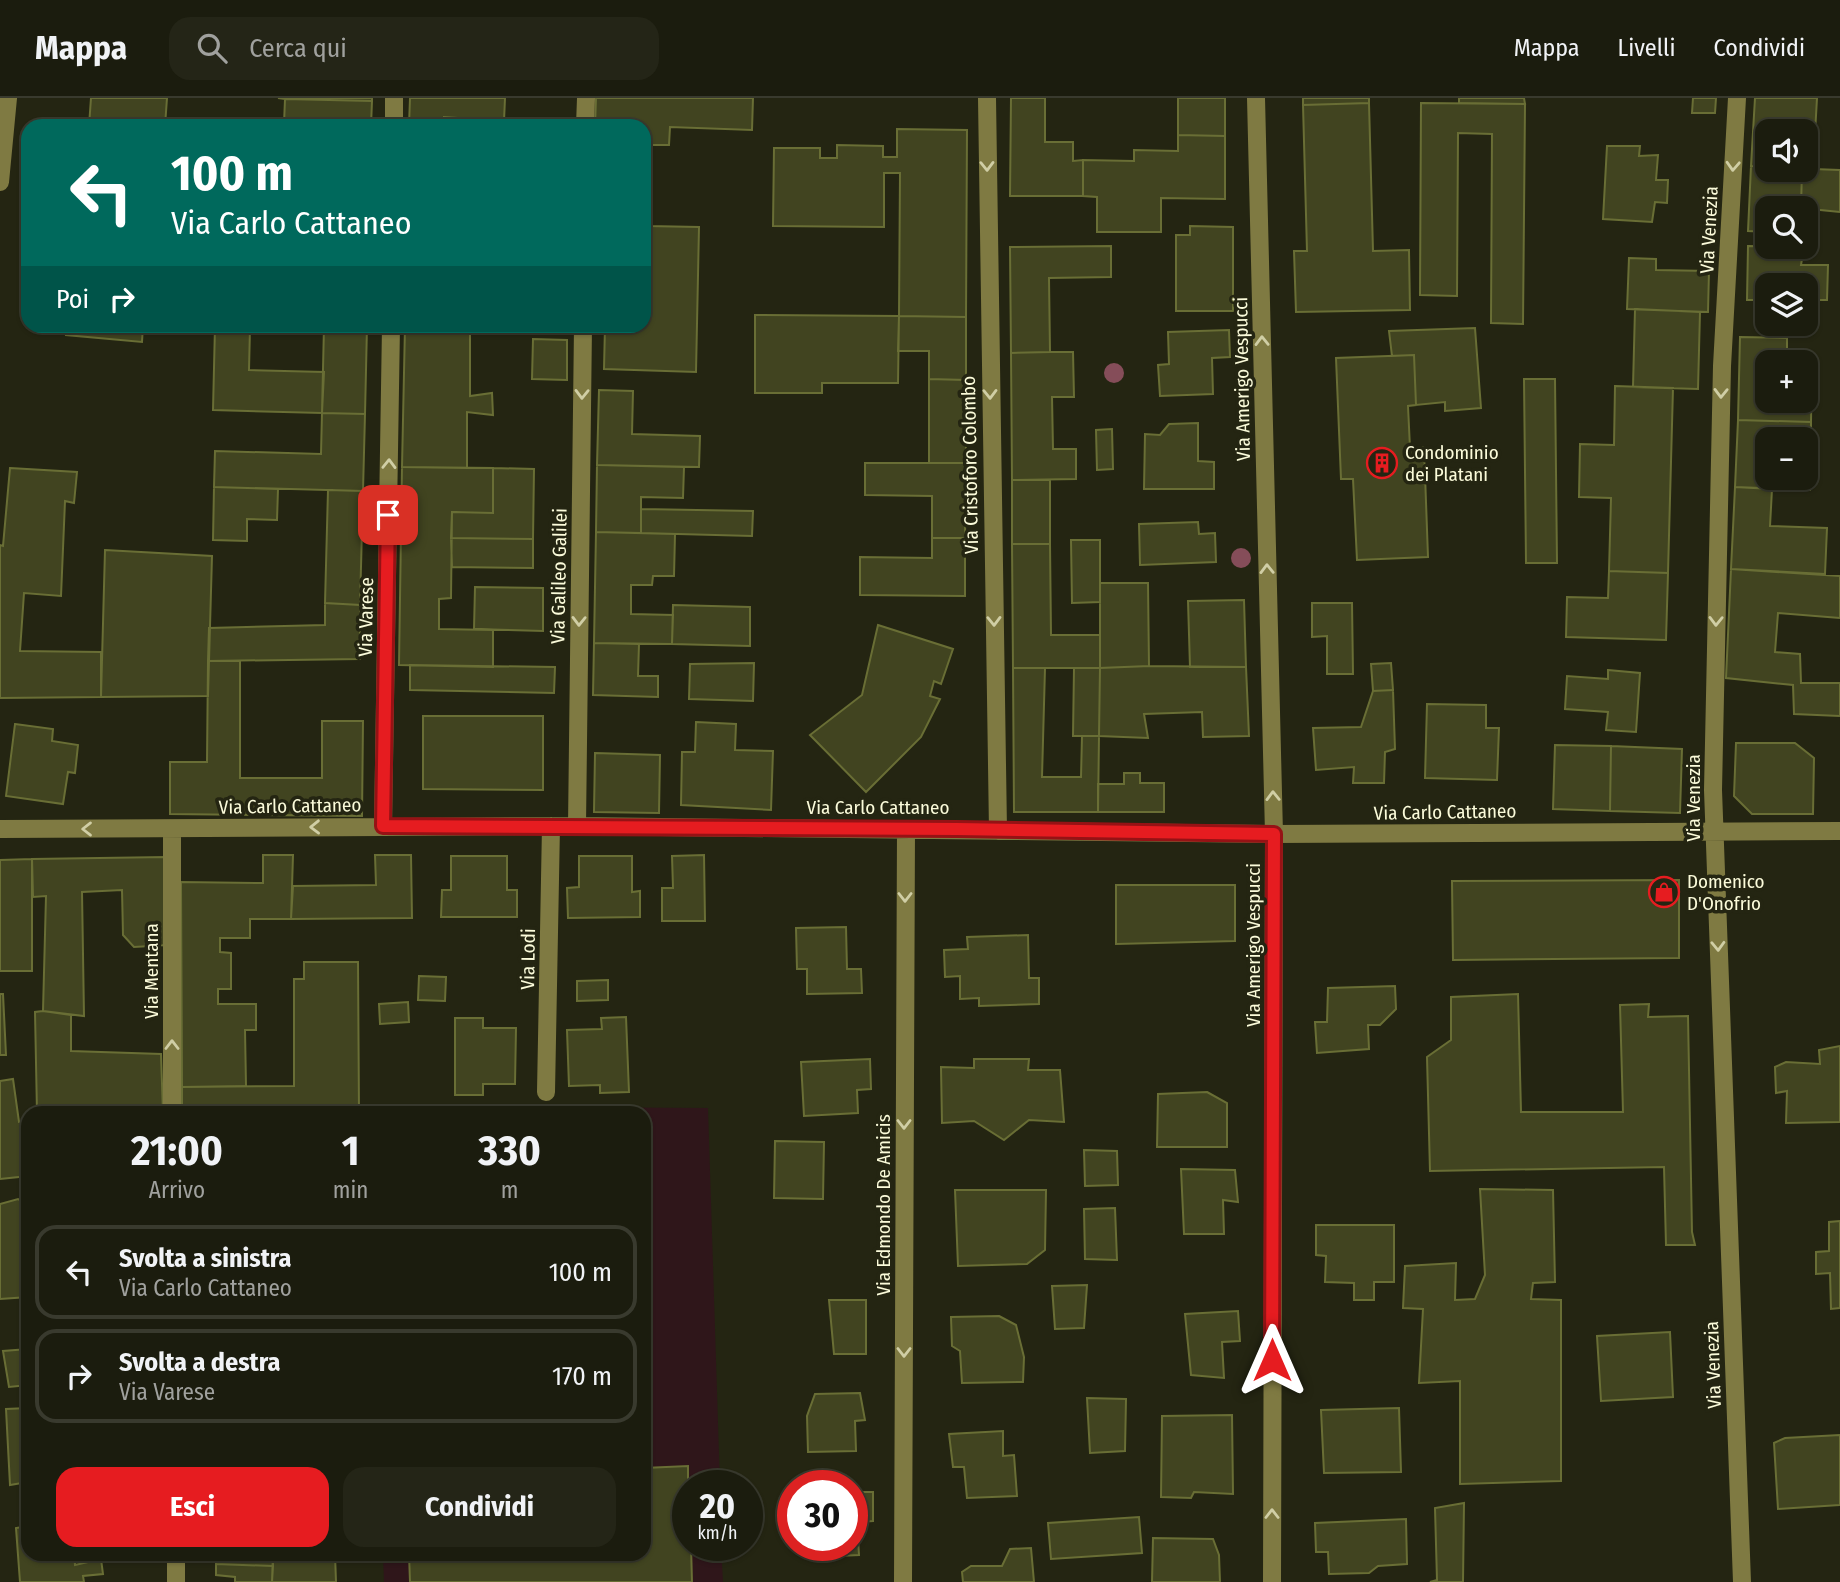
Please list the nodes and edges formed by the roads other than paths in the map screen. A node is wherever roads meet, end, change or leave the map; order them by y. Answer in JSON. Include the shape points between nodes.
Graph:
{"nodes":[{"id":1,"x":8,"y":98,"type":"edge"},
{"id":2,"x":394,"y":98,"type":"edge"},
{"id":3,"x":586,"y":98,"type":"edge"},
{"id":4,"x":986,"y":98,"type":"edge"},
{"id":5,"x":1255,"y":98,"type":"edge"},
{"id":6,"x":1737,"y":98,"type":"edge"},
{"id":7,"x":394,"y":119,"type":"edge"},
{"id":8,"x":585,"y":119,"type":"edge"},
{"id":9,"x":0,"y":182,"type":"edge"},
{"id":10,"x":391,"y":333,"type":"edge"},
{"id":11,"x":583,"y":333,"type":"edge"},
{"id":12,"x":383,"y":826,"type":"junction"},
{"id":13,"x":551,"y":826,"type":"junction"},
{"id":14,"x":577,"y":826,"type":"junction"},
{"id":15,"x":0,"y":829,"type":"edge"},
{"id":16,"x":172,"y":829,"type":"junction"},
{"id":17,"x":906,"y":829,"type":"junction"},
{"id":18,"x":998,"y":831,"type":"junction"},
{"id":19,"x":1714,"y":831,"type":"junction"},
{"id":20,"x":1840,"y":831,"type":"edge"},
{"id":21,"x":1274,"y":834,"type":"junction"},
{"id":22,"x":546,"y":1092,"type":"dead end"},
{"id":23,"x":172,"y":1106,"type":"edge"},
{"id":24,"x":176,"y":1561,"type":"edge"},
{"id":25,"x":176,"y":1582,"type":"edge"},
{"id":26,"x":904,"y":1582,"type":"edge"},
{"id":27,"x":1272,"y":1582,"type":"edge"},
{"id":28,"x":1742,"y":1582,"type":"edge"}],
"edges":[{"from":1,"to":9,"type":"street"},
{"from":2,"to":7,"type":"street"},
{"from":3,"to":8,"type":"street"},
{"from":4,"to":18,"type":"street","name":"Via Cristoforo Colombo","one_way":true},
{"from":21,"to":5,"type":"street","name":"Via Amerigo Vespucci","one_way":true},
{"from":6,"to":19,"type":"street","name":"Via Venezia","one_way":true,"via":[[1722,366]]},
{"from":12,"to":10,"type":"street","name":"Via Varese","one_way":true},
{"from":11,"to":14,"type":"street","name":"Via Galileo Galilei","one_way":true},
{"from":12,"to":13,"type":"street","name":"Via Carlo Cattaneo"},
{"from":12,"to":16,"type":"street","name":"Via Carlo Cattaneo","one_way":true},
{"from":13,"to":14,"type":"street","name":"Via Carlo Cattaneo"},
{"from":13,"to":22,"type":"street","name":"Via Lodi"},
{"from":14,"to":17,"type":"street","name":"Via Carlo Cattaneo"},
{"from":16,"to":15,"type":"street","name":"Via Carlo Cattaneo","one_way":true},
{"from":23,"to":16,"type":"street","name":"Via Mentana","one_way":true},
{"from":17,"to":18,"type":"street","name":"Via Carlo Cattaneo"},
{"from":17,"to":26,"type":"street","name":"Via Edmondo De Amicis","one_way":true},
{"from":18,"to":21,"type":"street","name":"Via Carlo Cattaneo"},
{"from":19,"to":20,"type":"street","name":"Via Carlo Cattaneo"},
{"from":19,"to":21,"type":"street","name":"Via Carlo Cattaneo"},
{"from":19,"to":28,"type":"street","name":"Via Venezia","one_way":true},
{"from":27,"to":21,"type":"street","name":"Via Amerigo Vespucci","one_way":true},
{"from":24,"to":25,"type":"street"}]}
